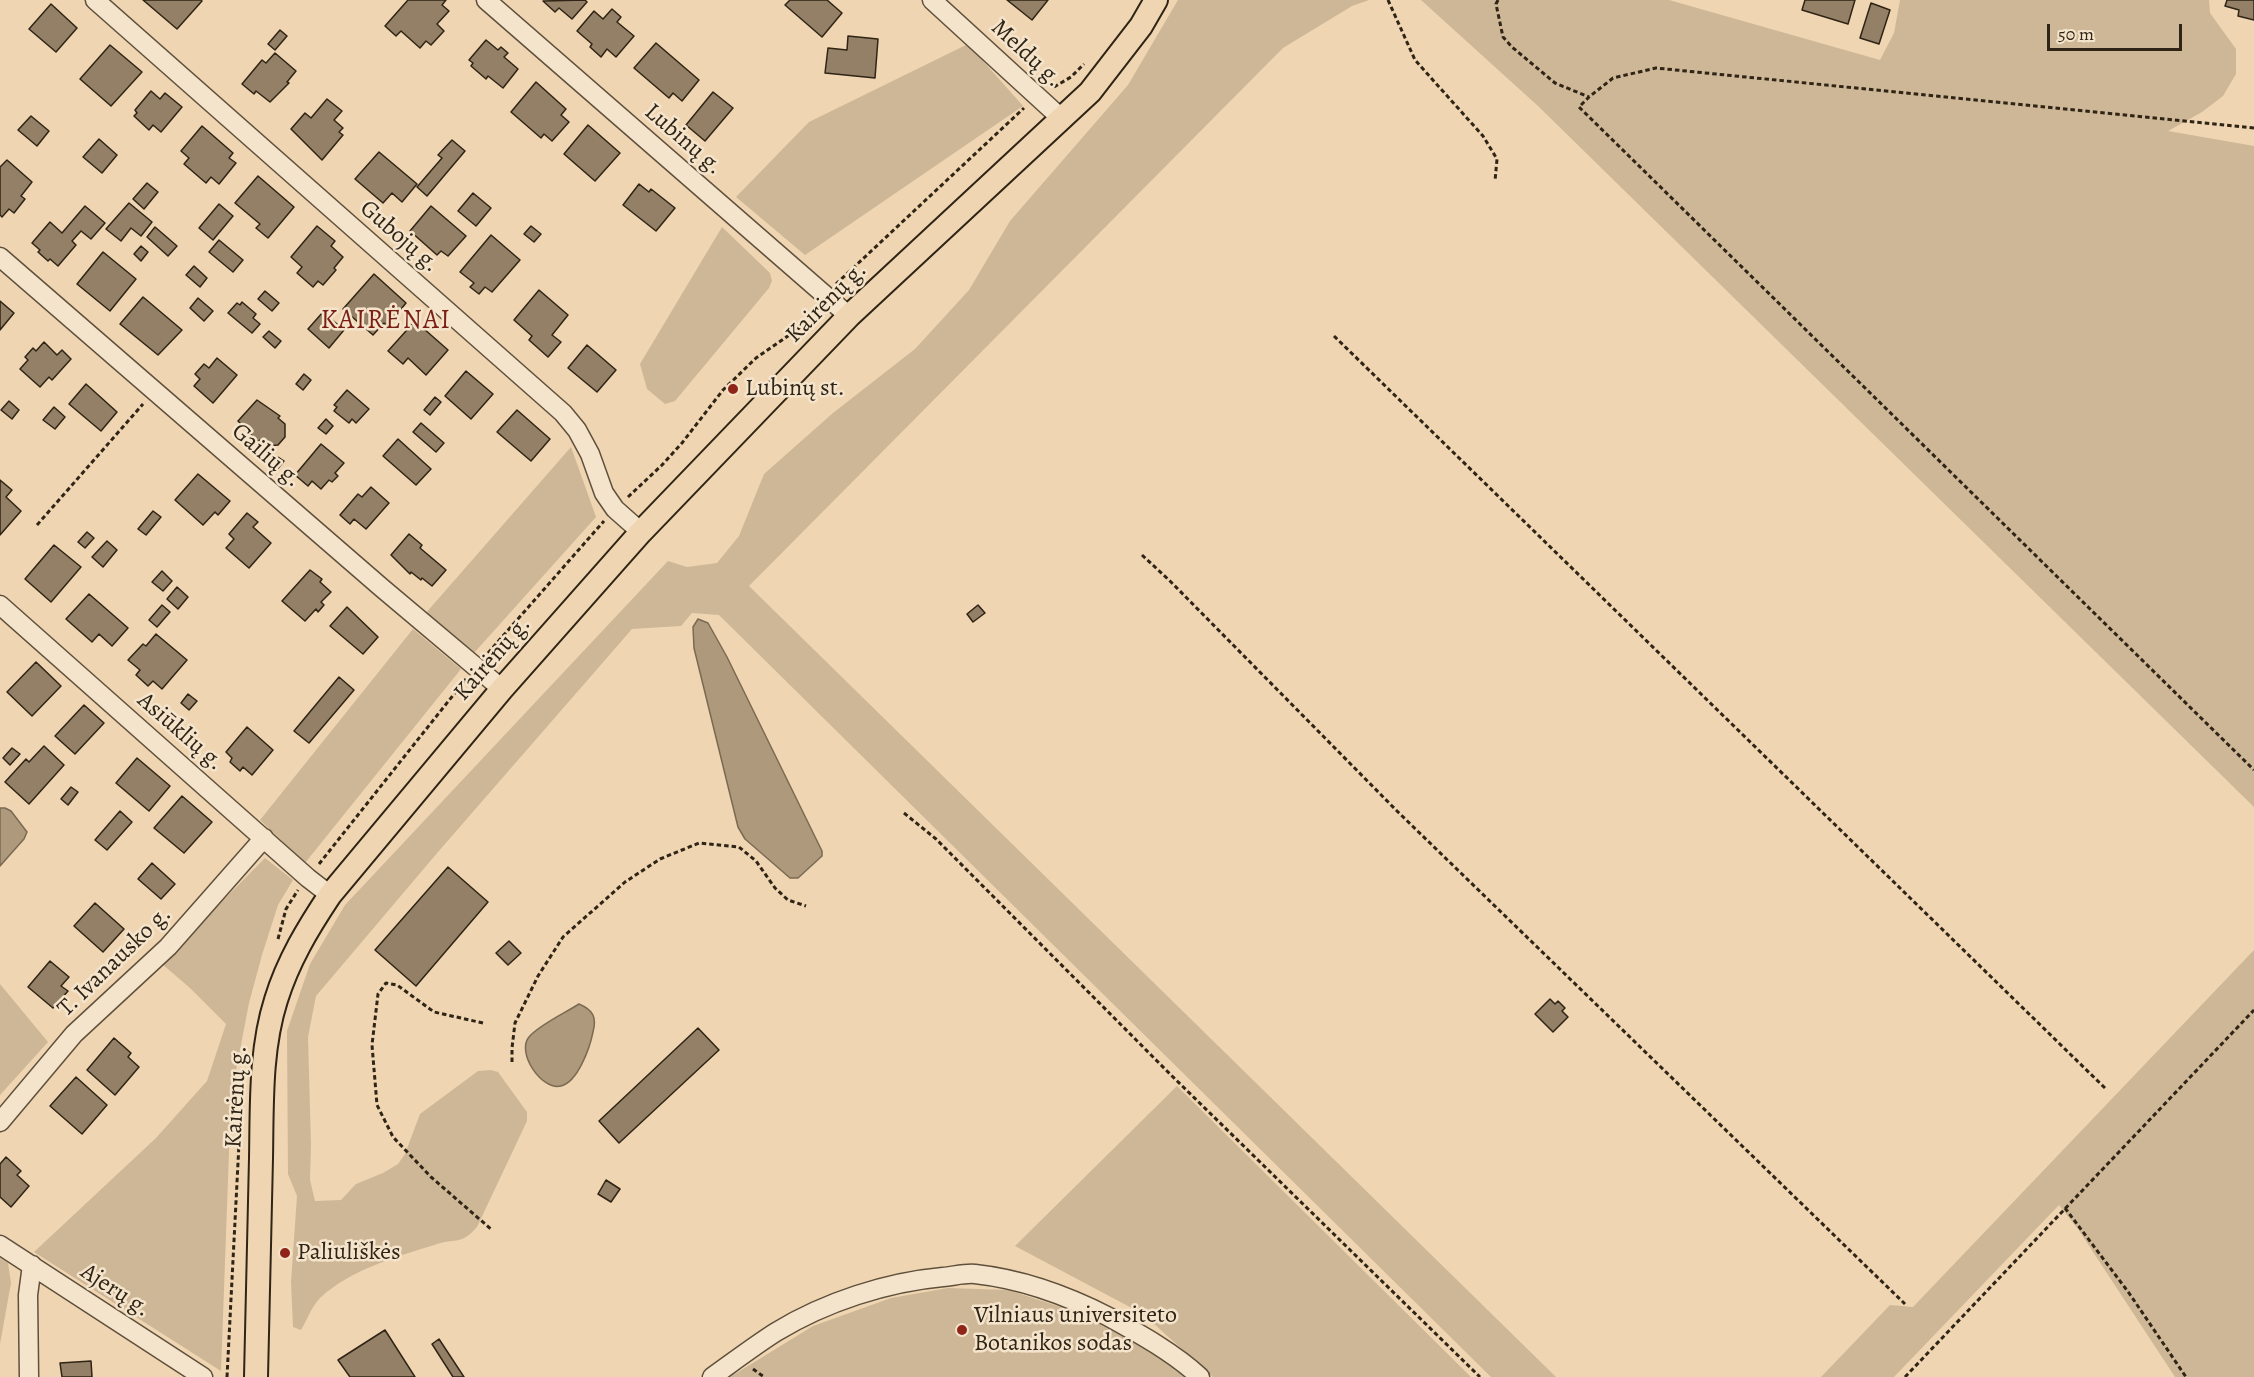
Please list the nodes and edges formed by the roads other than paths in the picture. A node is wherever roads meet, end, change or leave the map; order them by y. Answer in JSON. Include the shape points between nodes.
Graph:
{"nodes":[{"id":1,"x":95,"y":0,"type":"edge"},
{"id":2,"x":486,"y":0,"type":"edge"},
{"id":3,"x":932,"y":0,"type":"edge"},
{"id":4,"x":1156,"y":0,"type":"edge"},
{"id":5,"x":1062,"y":119,"type":"junction"},
{"id":6,"x":0,"y":257,"type":"edge"},
{"id":7,"x":849,"y":316,"type":"junction"},
{"id":8,"x":641,"y":532,"type":"junction"},
{"id":9,"x":0,"y":605,"type":"edge"},
{"id":10,"x":502,"y":689,"type":"junction"},
{"id":11,"x":264,"y":838,"type":"junction"},
{"id":12,"x":330,"y":895,"type":"junction"},
{"id":13,"x":0,"y":1122,"type":"edge"},
{"id":14,"x":0,"y":1245,"type":"edge"},
{"id":15,"x":32,"y":1265,"type":"junction"},
{"id":16,"x":29,"y":1377,"type":"edge"},
{"id":17,"x":203,"y":1377,"type":"edge"},
{"id":18,"x":256,"y":1377,"type":"edge"},
{"id":19,"x":712,"y":1377,"type":"edge"},
{"id":20,"x":1200,"y":1377,"type":"edge"}],
"edges":[{"from":1,"to":8,"type":"street","name":"Gubojų g.","via":[[563,413],[586,446],[604,493],[615,509]]},
{"from":2,"to":7,"type":"street","name":"Lubinų g."},
{"from":3,"to":5,"type":"street","name":"Meldų g."},
{"from":4,"to":5,"type":"main road","name":"Kairėnų g.","via":[[1116,60]]},
{"from":5,"to":7,"type":"main road","name":"Kairėnų g."},
{"from":6,"to":10,"type":"street","name":"Gailių g."},
{"from":7,"to":8,"type":"main road","name":"Kairėnų g."},
{"from":8,"to":10,"type":"main road","name":"Kairėnų g."},
{"from":9,"to":11,"type":"street","name":"Asiūklių g."},
{"from":10,"to":12,"type":"main road","name":"Kairėnų g."},
{"from":11,"to":12,"type":"street","name":"Asiūklių g."},
{"from":11,"to":13,"type":"street","name":"T. Ivanausko g.","via":[[168,947],[74,1034]]},
{"from":12,"to":18,"type":"main road","name":"Kairėnų g.","via":[[308,927],[284,976],[266,1047]]},
{"from":14,"to":15,"type":"street","name":"Ajerų g."},
{"from":15,"to":16,"type":"street","via":[[28,1295]]},
{"from":15,"to":17,"type":"street","name":"Ajerų g."},
{"from":19,"to":20,"type":"street","via":[[777,1332],[875,1289],[918,1279],[972,1274],[1010,1280],[1093,1309],[1132,1329]]}]}
